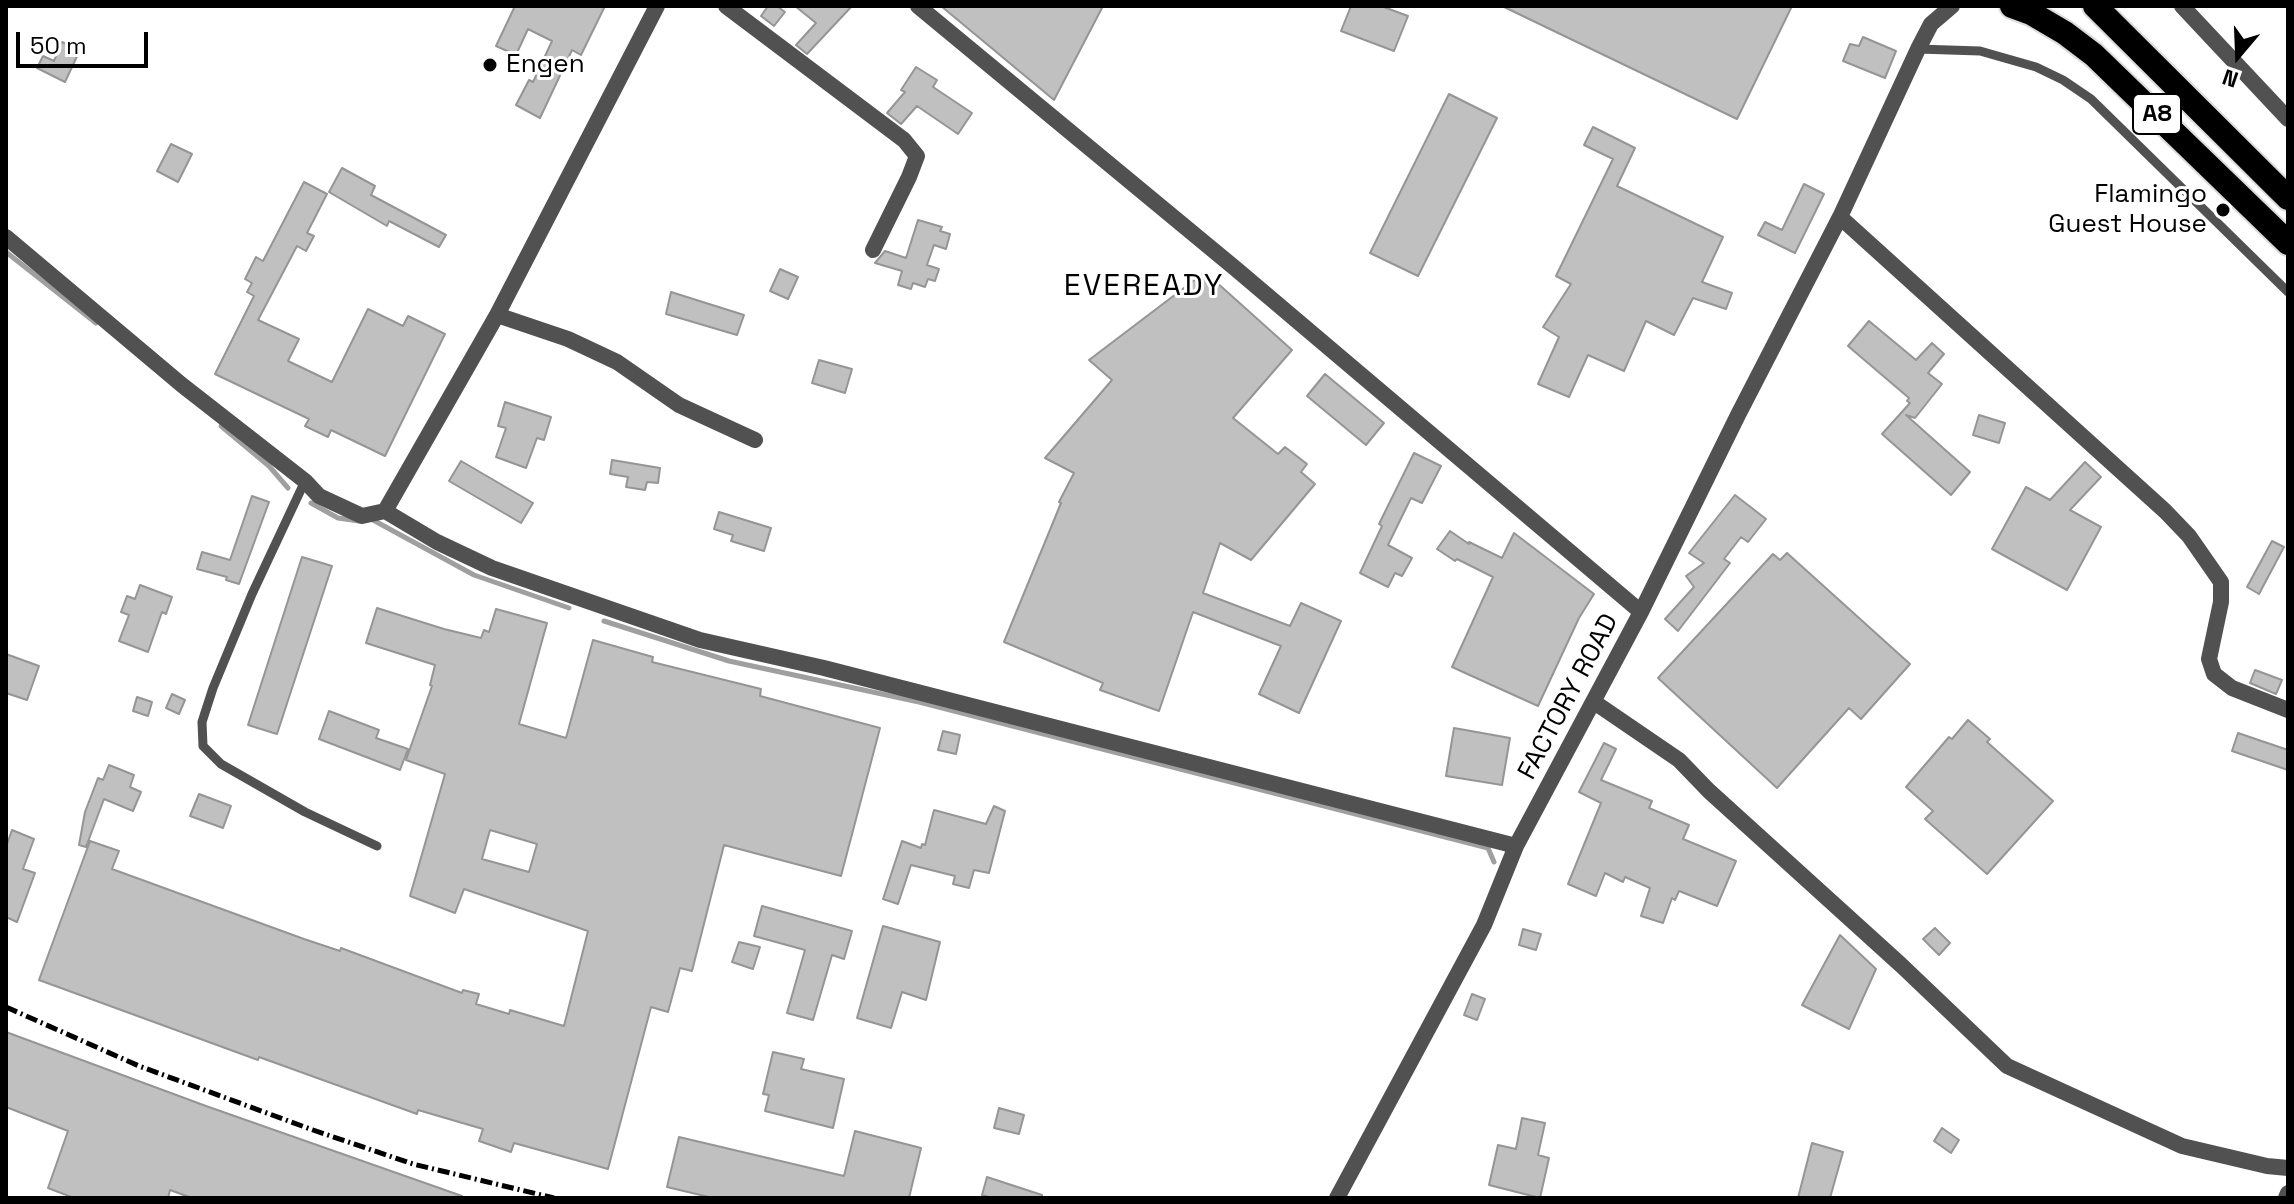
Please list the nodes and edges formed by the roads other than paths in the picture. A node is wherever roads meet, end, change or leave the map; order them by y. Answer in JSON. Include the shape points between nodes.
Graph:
{"nodes":[{"id":1,"x":657,"y":6,"type":"edge"},
{"id":2,"x":726,"y":6,"type":"edge"},
{"id":3,"x":918,"y":6,"type":"edge"},
{"id":4,"x":1928,"y":6,"type":"edge"},
{"id":5,"x":1952,"y":6,"type":"edge"},
{"id":6,"x":2012,"y":6,"type":"edge"},
{"id":7,"x":2095,"y":6,"type":"edge"},
{"id":8,"x":2182,"y":6,"type":"edge"},
{"id":9,"x":1931,"y":24,"type":"junction"},
{"id":10,"x":1918,"y":49,"type":"junction"},
{"id":11,"x":2288,"y":119,"type":"edge"},
{"id":12,"x":2288,"y":198,"type":"edge"},
{"id":13,"x":1840,"y":217,"type":"junction"},
{"id":14,"x":6,"y":237,"type":"edge"},
{"id":15,"x":2288,"y":243,"type":"edge"},
{"id":16,"x":873,"y":250,"type":"dead end"},
{"id":17,"x":2288,"y":292,"type":"edge"},
{"id":18,"x":497,"y":315,"type":"junction"},
{"id":19,"x":755,"y":440,"type":"dead end"},
{"id":20,"x":305,"y":481,"type":"junction"},
{"id":21,"x":385,"y":511,"type":"junction"},
{"id":22,"x":1641,"y":612,"type":"junction"},
{"id":23,"x":1594,"y":702,"type":"junction"},
{"id":24,"x":2288,"y":710,"type":"edge"},
{"id":25,"x":377,"y":846,"type":"dead end"},
{"id":26,"x":1516,"y":846,"type":"junction"},
{"id":27,"x":2288,"y":1168,"type":"edge"},
{"id":28,"x":1337,"y":1198,"type":"edge"}],
"edges":[{"from":1,"to":18,"type":"street"},
{"from":2,"to":16,"type":"street","via":[[904,140],[917,156]]},
{"from":3,"to":22,"type":"street"},
{"from":4,"to":9,"type":"street"},
{"from":5,"to":9,"type":"street"},
{"from":6,"to":15,"type":"highway","number":"A8","via":[[2065,33],[2094,55]]},
{"from":7,"to":12,"type":"highway","number":"A8"},
{"from":8,"to":11,"type":"street"},
{"from":9,"to":10,"type":"street","name":"FACTORY ROAD"},
{"from":10,"to":13,"type":"street","name":"FACTORY ROAD"},
{"from":10,"to":17,"type":"lane","via":[[1980,51],[2063,80],[2091,99]]},
{"from":13,"to":22,"type":"street","name":"FACTORY ROAD"},
{"from":13,"to":24,"type":"street","via":[[2189,536],[2221,582],[2209,659],[2214,674],[2232,688]]},
{"from":14,"to":20,"type":"street"},
{"from":18,"to":19,"type":"street","via":[[617,362],[679,405]]},
{"from":18,"to":21,"type":"street"},
{"from":20,"to":21,"type":"street","via":[[319,496],[362,516]]},
{"from":20,"to":25,"type":"lane","via":[[213,688],[202,722],[203,746],[221,764]]},
{"from":21,"to":26,"type":"street","via":[[492,568],[700,640]]},
{"from":22,"to":23,"type":"street","name":"FACTORY ROAD"},
{"from":23,"to":26,"type":"street","name":"FACTORY ROAD"},
{"from":23,"to":27,"type":"street","via":[[1679,760],[2007,1066],[2182,1146]]},
{"from":26,"to":28,"type":"street","name":"FACTORY ROAD","via":[[1484,925]]}]}
